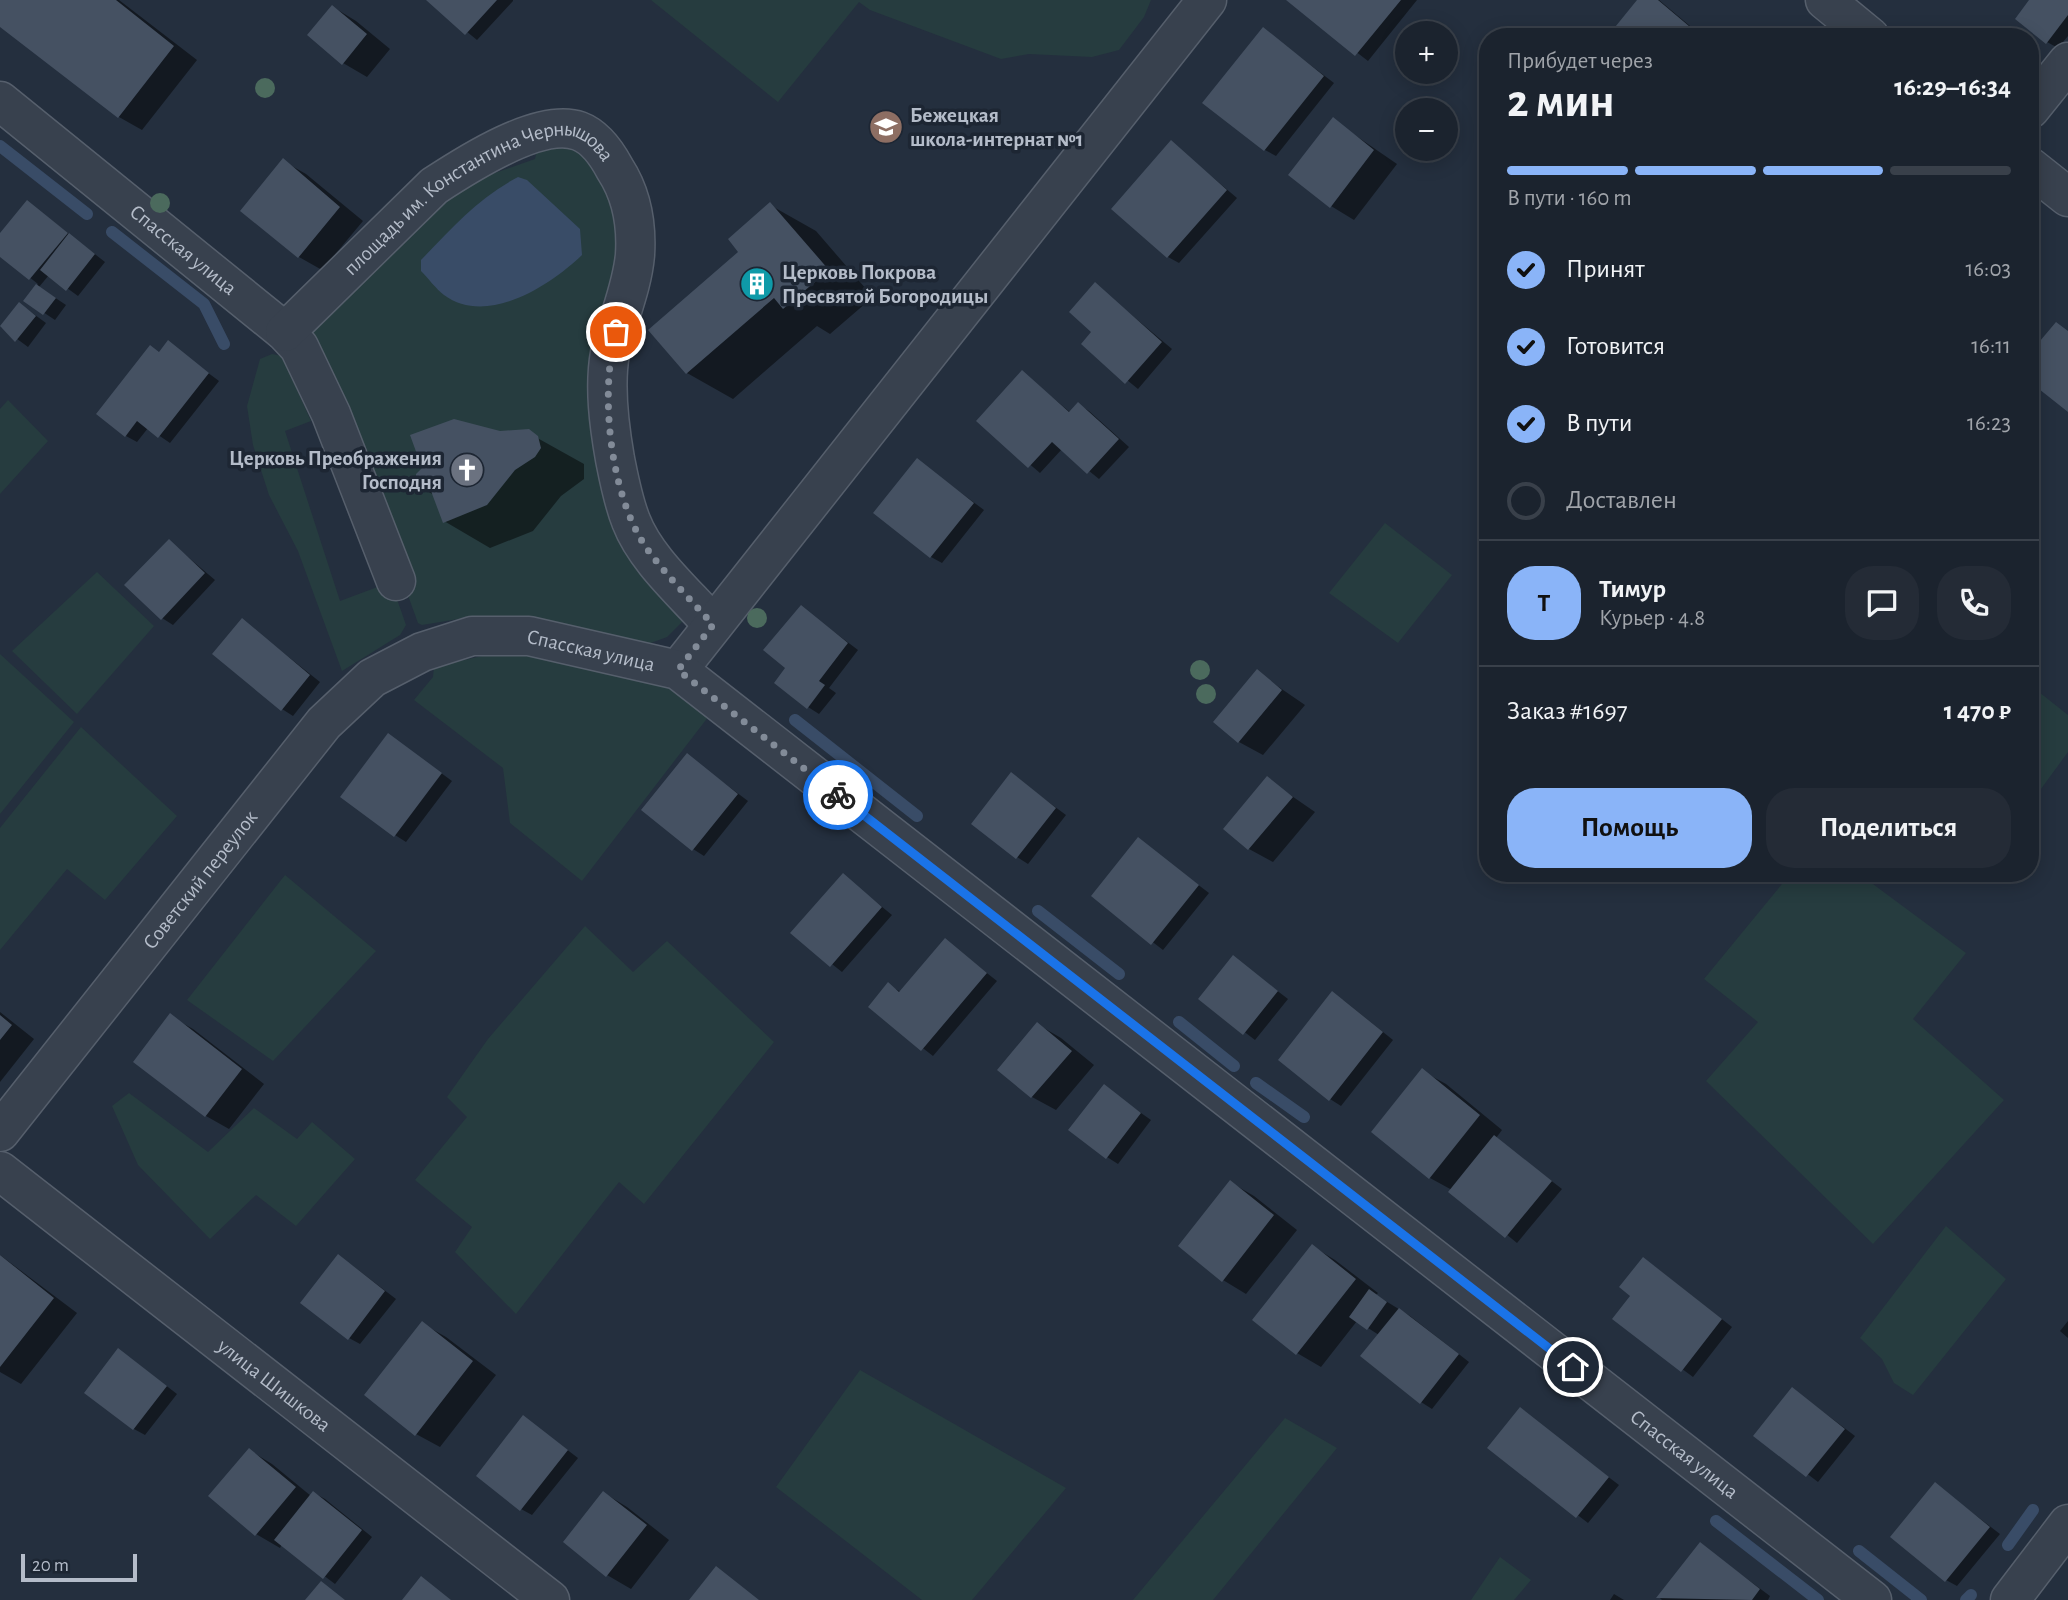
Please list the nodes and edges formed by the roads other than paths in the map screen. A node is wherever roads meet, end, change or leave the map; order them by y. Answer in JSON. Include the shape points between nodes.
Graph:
{"nodes":[{"id":1,"x":1208,"y":0,"type":"edge"},
{"id":2,"x":1825,"y":0,"type":"edge"},
{"id":3,"x":1859,"y":28,"type":"edge"},
{"id":4,"x":2068,"y":62,"type":"edge"},
{"id":5,"x":2039,"y":98,"type":"edge"},
{"id":6,"x":0,"y":101,"type":"edge"},
{"id":7,"x":2039,"y":174,"type":"edge"},
{"id":8,"x":2068,"y":197,"type":"edge"},
{"id":9,"x":285,"y":331,"type":"junction"},
{"id":10,"x":396,"y":580,"type":"dead end"},
{"id":11,"x":713,"y":625,"type":"junction"},
{"id":12,"x":422,"y":652,"type":"joint"},
{"id":13,"x":678,"y":670,"type":"junction"},
{"id":14,"x":0,"y":1132,"type":"edge"},
{"id":15,"x":0,"y":1171,"type":"edge"},
{"id":16,"x":2068,"y":1524,"type":"edge"},
{"id":17,"x":550,"y":1600,"type":"edge"},
{"id":18,"x":1872,"y":1600,"type":"edge"},
{"id":19,"x":2010,"y":1600,"type":"edge"}],
"edges":[{"from":1,"to":11,"type":"street"},
{"from":2,"to":3,"type":"street"},
{"from":4,"to":5,"type":"street"},
{"from":6,"to":9,"type":"street","name":"Спасская улица"},
{"from":7,"to":8,"type":"street"},
{"from":9,"to":10,"type":"street","name":"Спасская улица","via":[[299,347],[331,414]]},
{"from":9,"to":11,"type":"street","name":"площадь им. Константина Чернышова","via":[[433,186],[548,128],[580,131],[608,156],[628,190],[635,229],[632,278],[607,374],[622,490],[632,522],[649,552]]},
{"from":11,"to":13,"type":"street"},
{"from":12,"to":13,"type":"street","name":"Спасская улица","via":[[472,636],[529,636]]},
{"from":12,"to":14,"type":"street","name":"Советский переулок","via":[[372,678],[324,723]]},
{"from":13,"to":18,"type":"street","name":"Спасская улица"},
{"from":15,"to":17,"type":"street","name":"улица Шишкова"},
{"from":16,"to":19,"type":"street"}]}
